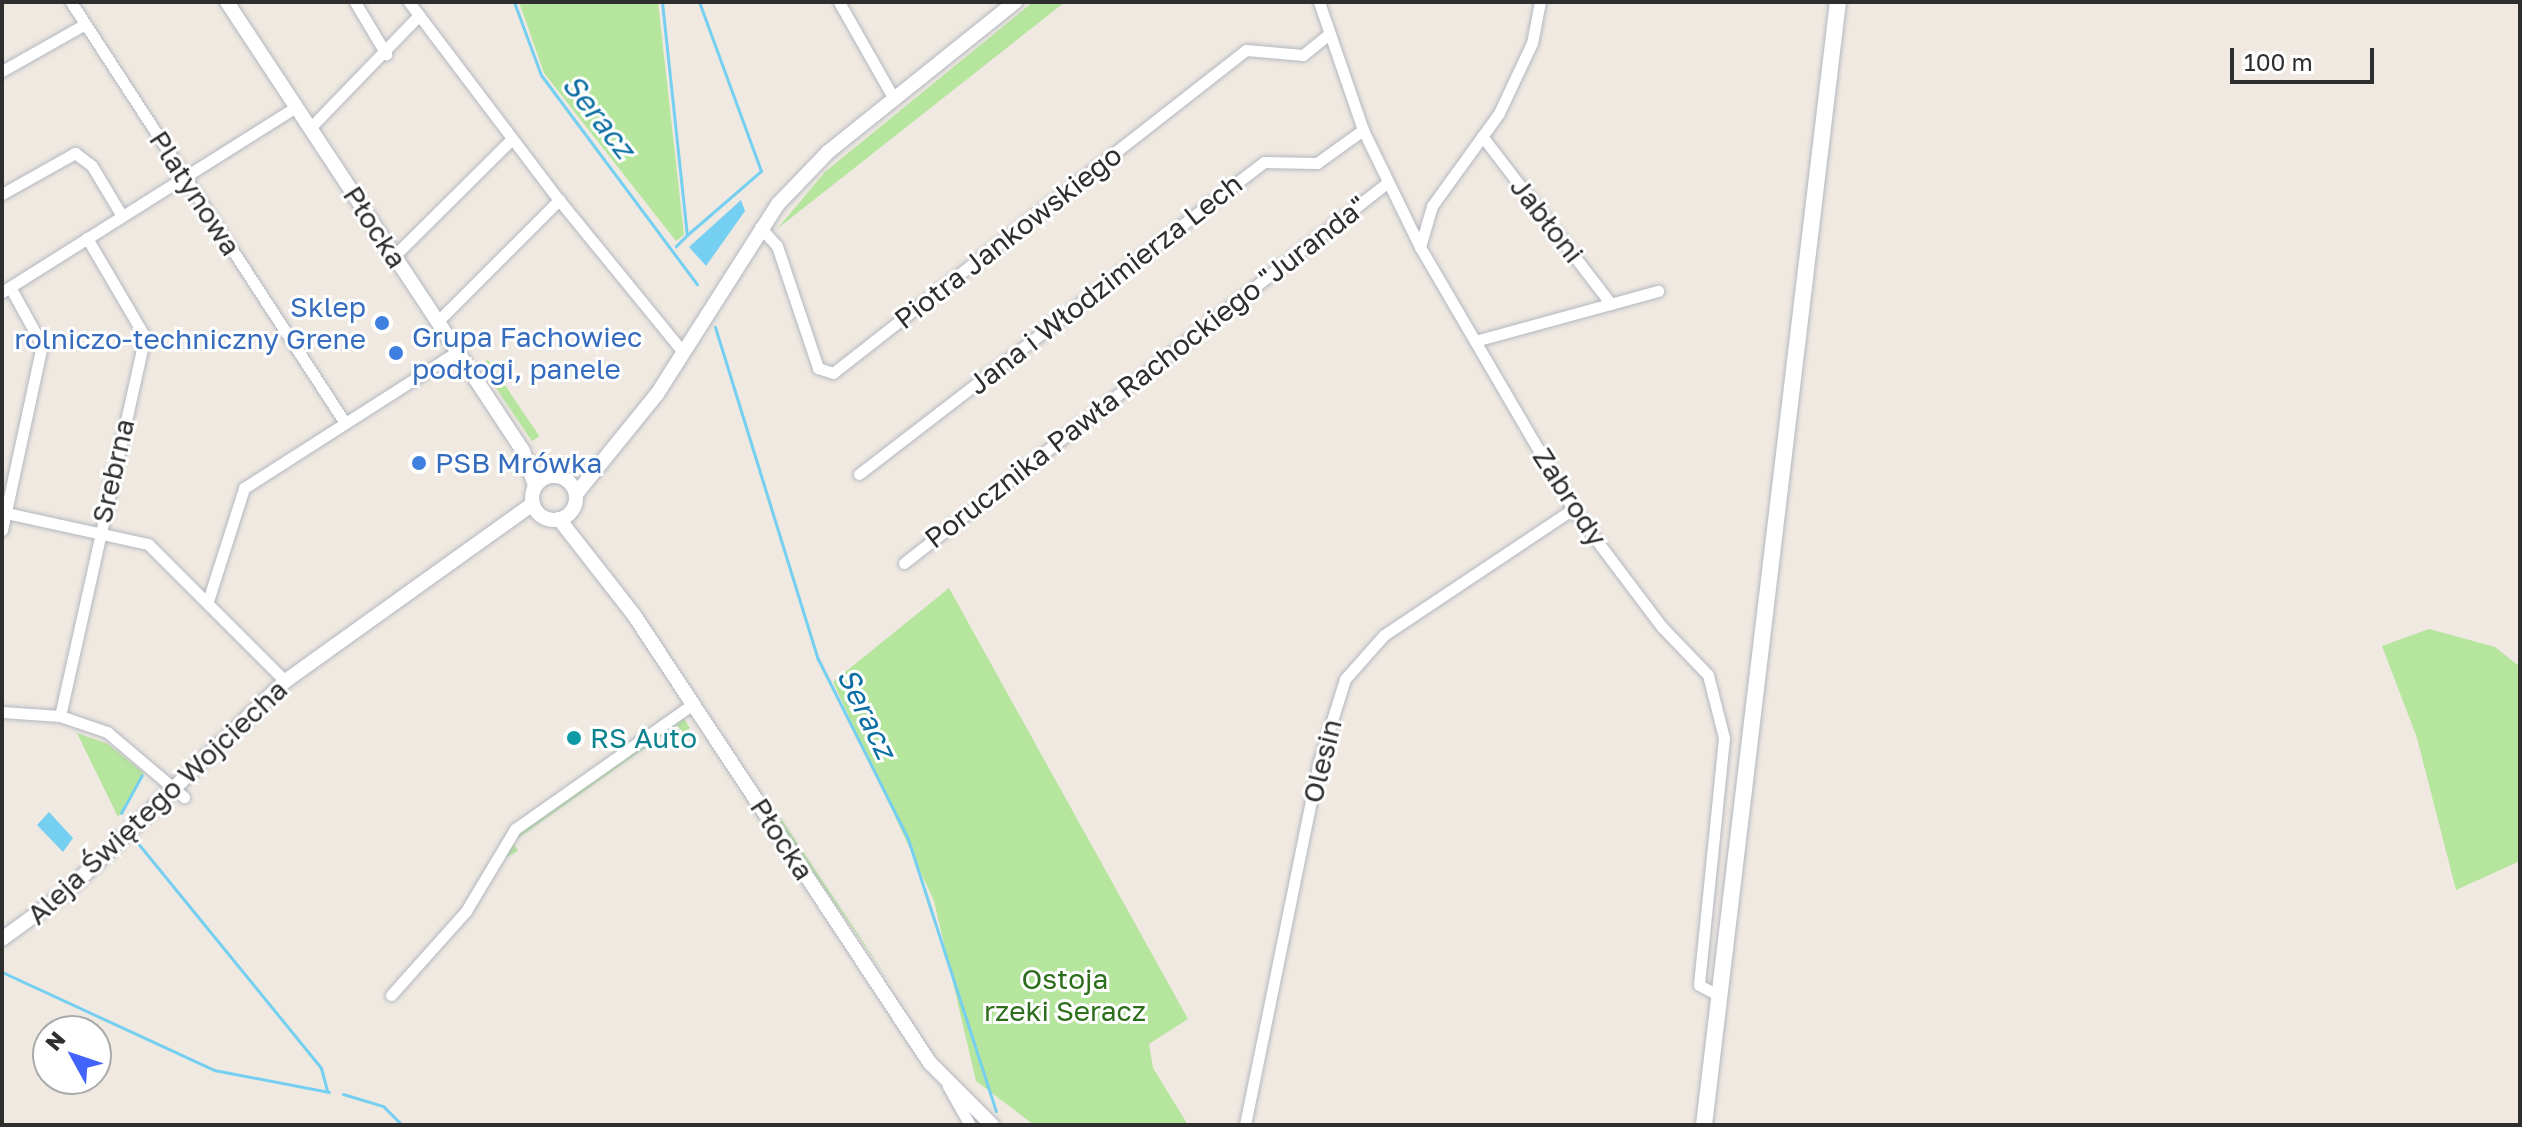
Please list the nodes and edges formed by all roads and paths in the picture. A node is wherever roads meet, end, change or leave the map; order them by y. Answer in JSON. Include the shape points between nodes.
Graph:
{"nodes":[{"id":1,"x":71,"y":2,"type":"edge"},
{"id":2,"x":227,"y":2,"type":"edge"},
{"id":3,"x":355,"y":2,"type":"edge"},
{"id":4,"x":409,"y":2,"type":"edge"},
{"id":5,"x":839,"y":2,"type":"edge"},
{"id":6,"x":1015,"y":2,"type":"edge"},
{"id":7,"x":1319,"y":2,"type":"edge"},
{"id":8,"x":1540,"y":2,"type":"edge"},
{"id":9,"x":1838,"y":2,"type":"edge"},
{"id":10,"x":419,"y":15,"type":"junction"},
{"id":11,"x":85,"y":24,"type":"junction"},
{"id":12,"x":1329,"y":34,"type":"junction"},
{"id":13,"x":386,"y":54,"type":"junction"},
{"id":14,"x":2,"y":71,"type":"edge"},
{"id":15,"x":894,"y":99,"type":"junction"},
{"id":16,"x":296,"y":107,"type":"junction"},
{"id":17,"x":310,"y":128,"type":"junction"},
{"id":18,"x":1363,"y":130,"type":"junction"},
{"id":19,"x":1482,"y":136,"type":"junction"},
{"id":20,"x":511,"y":140,"type":"junction"},
{"id":21,"x":183,"y":176,"type":"junction"},
{"id":22,"x":1388,"y":182,"type":"junction"},
{"id":23,"x":2,"y":194,"type":"edge"},
{"id":24,"x":559,"y":200,"type":"junction"},
{"id":25,"x":122,"y":216,"type":"junction"},
{"id":26,"x":760,"y":227,"type":"junction"},
{"id":27,"x":87,"y":238,"type":"junction"},
{"id":28,"x":1420,"y":247,"type":"junction"},
{"id":29,"x":394,"y":256,"type":"junction"},
{"id":30,"x":6,"y":290,"type":"edge"},
{"id":31,"x":1658,"y":291,"type":"dead end"},
{"id":32,"x":1611,"y":304,"type":"junction"},
{"id":33,"x":437,"y":322,"type":"junction"},
{"id":34,"x":1475,"y":341,"type":"junction"},
{"id":35,"x":682,"y":351,"type":"junction"},
{"id":36,"x":457,"y":352,"type":"junction"},
{"id":37,"x":345,"y":423,"type":"junction"},
{"id":38,"x":523,"y":451,"type":"junction"},
{"id":39,"x":601,"y":462,"type":"junction"},
{"id":40,"x":859,"y":474,"type":"dead end"},
{"id":41,"x":550,"y":476,"type":"junction"},
{"id":42,"x":566,"y":479,"type":"junction"},
{"id":43,"x":535,"y":485,"type":"junction"},
{"id":44,"x":576,"y":494,"type":"junction"},
{"id":45,"x":1573,"y":509,"type":"junction"},
{"id":46,"x":536,"y":510,"type":"junction"},
{"id":47,"x":572,"y":510,"type":"junction"},
{"id":48,"x":4,"y":513,"type":"edge"},
{"id":49,"x":559,"y":519,"type":"junction"},
{"id":50,"x":2,"y":530,"type":"edge"},
{"id":51,"x":99,"y":533,"type":"junction"},
{"id":52,"x":583,"y":543,"type":"junction"},
{"id":53,"x":904,"y":563,"type":"dead end"},
{"id":54,"x":208,"y":601,"type":"junction"},
{"id":55,"x":285,"y":681,"type":"junction"},
{"id":56,"x":693,"y":704,"type":"junction"},
{"id":57,"x":2,"y":712,"type":"edge"},
{"id":58,"x":60,"y":716,"type":"junction"},
{"id":59,"x":172,"y":785,"type":"junction"},
{"id":60,"x":184,"y":797,"type":"dead end"},
{"id":61,"x":2,"y":939,"type":"edge"},
{"id":62,"x":1716,"y":994,"type":"junction"},
{"id":63,"x":391,"y":995,"type":"dead end"},
{"id":64,"x":1712,"y":1021,"type":"junction"},
{"id":65,"x":981,"y":1122,"type":"edge"},
{"id":66,"x":1245,"y":1125,"type":"edge"},
{"id":67,"x":1695,"y":1125,"type":"edge"},
{"id":68,"x":1704,"y":1125,"type":"edge"}],
"edges":[{"from":1,"to":11,"type":"street","name":"Platynowa"},
{"from":2,"to":16,"type":"street","name":"Płocka"},
{"from":3,"to":13,"type":"street"},
{"from":4,"to":10,"type":"street"},
{"from":5,"to":15,"type":"street"},
{"from":6,"to":15,"type":"street"},
{"from":7,"to":12,"type":"street","name":"Zabrody"},
{"from":8,"to":19,"type":"street","via":[[1532,43]]},
{"from":9,"to":62,"type":"main road"},
{"from":10,"to":13,"type":"street"},
{"from":10,"to":20,"type":"street"},
{"from":11,"to":14,"type":"street"},
{"from":11,"to":21,"type":"street","name":"Platynowa"},
{"from":12,"to":18,"type":"street","name":"Zabrody"},
{"from":12,"to":26,"type":"street","name":"Piotra Jankowskiego","via":[[1303,55],[1246,50],[833,373],[811,355],[777,246]]},
{"from":13,"to":17,"type":"street"},
{"from":15,"to":26,"type":"street","via":[[820,159]]},
{"from":16,"to":17,"type":"street","name":"Płocka"},
{"from":16,"to":21,"type":"street"},
{"from":17,"to":29,"type":"street","name":"Płocka"},
{"from":18,"to":22,"type":"street","name":"Zabrody"},
{"from":18,"to":40,"type":"street","name":"Jana i Włodzimierza Lech","via":[[1317,163],[1264,162]]},
{"from":19,"to":28,"type":"street","via":[[1432,206]]},
{"from":19,"to":32,"type":"street","name":"Jabłoni"},
{"from":20,"to":24,"type":"street"},
{"from":20,"to":29,"type":"street"},
{"from":21,"to":25,"type":"street"},
{"from":21,"to":37,"type":"street","name":"Platynowa"},
{"from":22,"to":28,"type":"street","name":"Zabrody"},
{"from":22,"to":53,"type":"street","name":"Porucznika Pawła Rachockiego \"Juranda\""},
{"from":23,"to":25,"type":"street","via":[[75,153],[92,166]]},
{"from":24,"to":33,"type":"street"},
{"from":24,"to":35,"type":"street"},
{"from":25,"to":27,"type":"street"},
{"from":26,"to":35,"type":"street"},
{"from":27,"to":30,"type":"street"},
{"from":27,"to":51,"type":"street","name":"Srebrna","via":[[145,337]]},
{"from":28,"to":34,"type":"street","name":"Zabrody"},
{"from":29,"to":33,"type":"street","name":"Płocka"},
{"from":30,"to":48,"type":"street","via":[[42,345]]},
{"from":31,"to":32,"type":"street"},
{"from":32,"to":34,"type":"street"},
{"from":33,"to":36,"type":"street","name":"Płocka"},
{"from":34,"to":45,"type":"street","name":"Zabrody"},
{"from":35,"to":39,"type":"street","via":[[638,421]]},
{"from":36,"to":37,"type":"street"},
{"from":36,"to":38,"type":"street","name":"Płocka"},
{"from":37,"to":54,"type":"street","via":[[244,488],[229,521]]},
{"from":38,"to":41,"type":"street","name":"Płocka"},
{"from":38,"to":43,"type":"street","name":"Płocka"},
{"from":39,"to":42,"type":"street"},
{"from":39,"to":44,"type":"street"},
{"from":41,"to":42,"type":"street"},
{"from":41,"to":43,"type":"street"},
{"from":42,"to":44,"type":"street"},
{"from":43,"to":46,"type":"street"},
{"from":44,"to":47,"type":"street"},
{"from":45,"to":62,"type":"street","name":"Zabrody","via":[[1662,627],[1708,675],[1724,738],[1699,985]]},
{"from":45,"to":66,"type":"street","name":"Olesin","via":[[1384,635],[1345,679],[1319,762]]},
{"from":46,"to":49,"type":"street"},
{"from":46,"to":55,"type":"street","name":"Aleja Świętego Wojciecha"},
{"from":47,"to":49,"type":"street"},
{"from":47,"to":52,"type":"street","name":"Płocka"},
{"from":48,"to":50,"type":"street"},
{"from":48,"to":51,"type":"street"},
{"from":49,"to":52,"type":"street","name":"Płocka"},
{"from":51,"to":54,"type":"street","via":[[148,544]]},
{"from":51,"to":58,"type":"street","name":"Srebrna"},
{"from":52,"to":56,"type":"street","name":"Płocka"},
{"from":54,"to":55,"type":"street"},
{"from":55,"to":59,"type":"street","name":"Aleja Świętego Wojciecha"},
{"from":56,"to":63,"type":"street","via":[[515,829],[466,911]]},
{"from":56,"to":65,"type":"street","name":"Płocka","via":[[948,1086]]},
{"from":57,"to":58,"type":"street"},
{"from":58,"to":59,"type":"street","via":[[122,740]]},
{"from":59,"to":60,"type":"street"},
{"from":59,"to":61,"type":"street","name":"Aleja Świętego Wojciecha","via":[[64,894]]},
{"from":62,"to":64,"type":"main road"},
{"from":64,"to":67,"type":"main road"},
{"from":64,"to":68,"type":"main road"}]}
